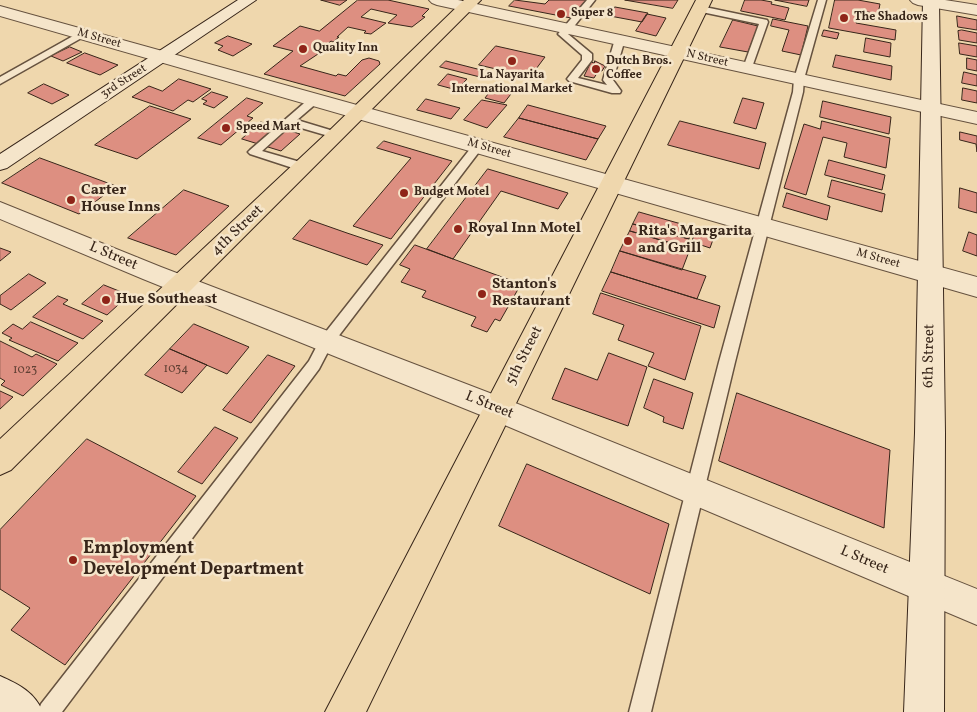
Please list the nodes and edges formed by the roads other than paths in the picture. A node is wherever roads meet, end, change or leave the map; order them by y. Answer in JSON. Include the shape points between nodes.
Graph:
{"nodes":[{"id":1,"x":248,"y":0,"type":"edge"},
{"id":2,"x":437,"y":0,"type":"edge"},
{"id":3,"x":590,"y":0,"type":"edge"},
{"id":4,"x":822,"y":0,"type":"edge"},
{"id":5,"x":927,"y":1,"type":"edge"},
{"id":6,"x":470,"y":3,"type":"edge"},
{"id":7,"x":702,"y":5,"type":"edge"},
{"id":8,"x":977,"y":10,"type":"edge"},
{"id":9,"x":2,"y":13,"type":"edge"},
{"id":10,"x":566,"y":31,"type":"junction"},
{"id":11,"x":82,"y":34,"type":"junction"},
{"id":12,"x":620,"y":39,"type":"junction"},
{"id":13,"x":678,"y":52,"type":"junction"},
{"id":14,"x":162,"y":57,"type":"junction"},
{"id":15,"x":748,"y":68,"type":"junction"},
{"id":16,"x":799,"y":79,"type":"junction"},
{"id":17,"x":0,"y":81,"type":"edge"},
{"id":18,"x":314,"y":100,"type":"junction"},
{"id":19,"x":930,"y":107,"type":"junction"},
{"id":20,"x":360,"y":112,"type":"junction"},
{"id":21,"x":977,"y":118,"type":"edge"},
{"id":22,"x":289,"y":121,"type":"junction"},
{"id":23,"x":336,"y":135,"type":"junction"},
{"id":24,"x":478,"y":146,"type":"junction"},
{"id":25,"x":0,"y":163,"type":"edge"},
{"id":26,"x":303,"y":167,"type":"junction"},
{"id":27,"x":612,"y":184,"type":"junction"},
{"id":28,"x":0,"y":210,"type":"edge"},
{"id":29,"x":762,"y":226,"type":"junction"},
{"id":30,"x":931,"y":274,"type":"junction"},
{"id":31,"x":182,"y":285,"type":"junction"},
{"id":32,"x":977,"y":288,"type":"edge"},
{"id":33,"x":326,"y":342,"type":"junction"},
{"id":34,"x":498,"y":409,"type":"junction"},
{"id":35,"x":0,"y":460,"type":"edge"},
{"id":36,"x":695,"y":491,"type":"junction"},
{"id":37,"x":925,"y":587,"type":"junction"},
{"id":38,"x":977,"y":607,"type":"edge"},
{"id":39,"x":0,"y":696,"type":"edge"},
{"id":40,"x":23,"y":712,"type":"edge"},
{"id":41,"x":49,"y":712,"type":"edge"},
{"id":42,"x":346,"y":712,"type":"edge"},
{"id":43,"x":640,"y":712,"type":"edge"},
{"id":44,"x":924,"y":712,"type":"edge"}],
"edges":[{"from":1,"to":14,"type":"street","name":"3rd Street"},
{"from":2,"to":6,"type":"street","name":"N Street"},
{"from":3,"to":10,"type":"lane"},
{"from":4,"to":16,"type":"lane"},
{"from":5,"to":8,"type":"street"},
{"from":5,"to":19,"type":"street","name":"6th Street"},
{"from":6,"to":10,"type":"street","name":"N Street"},
{"from":6,"to":20,"type":"highway","name":"4th Street"},
{"from":7,"to":13,"type":"highway","name":"5th Street"},
{"from":7,"to":15,"type":"lane","via":[[764,22]]},
{"from":9,"to":11,"type":"street","name":"M Street"},
{"from":10,"to":12,"type":"street","name":"N Street"},
{"from":10,"to":12,"type":"lane","via":[[587,54],[587,60],[572,78],[616,91],[608,80]]},
{"from":11,"to":14,"type":"street","name":"M Street"},
{"from":11,"to":17,"type":"lane"},
{"from":12,"to":13,"type":"street","name":"N Street"},
{"from":13,"to":15,"type":"street","name":"N Street"},
{"from":13,"to":27,"type":"highway","name":"5th Street"},
{"from":14,"to":18,"type":"street","name":"M Street"},
{"from":14,"to":25,"type":"street","name":"3rd Street"},
{"from":15,"to":16,"type":"street","name":"N Street"},
{"from":16,"to":19,"type":"street","name":"N Street"},
{"from":16,"to":29,"type":"lane"},
{"from":18,"to":20,"type":"street","name":"M Street"},
{"from":18,"to":22,"type":"lane"},
{"from":19,"to":21,"type":"street","name":"N Street"},
{"from":19,"to":30,"type":"street","name":"6th Street"},
{"from":20,"to":23,"type":"highway","name":"4th Street"},
{"from":20,"to":24,"type":"street","name":"M Street"},
{"from":22,"to":23,"type":"lane"},
{"from":22,"to":26,"type":"lane","via":[[254,152]]},
{"from":23,"to":26,"type":"highway","name":"4th Street"},
{"from":24,"to":27,"type":"street","name":"M Street"},
{"from":24,"to":33,"type":"lane"},
{"from":26,"to":31,"type":"highway","name":"4th Street"},
{"from":27,"to":29,"type":"street","name":"M Street"},
{"from":27,"to":34,"type":"highway","name":"5th Street"},
{"from":28,"to":31,"type":"street","name":"L Street"},
{"from":29,"to":30,"type":"street","name":"M Street"},
{"from":29,"to":36,"type":"lane"},
{"from":30,"to":32,"type":"street","name":"M Street"},
{"from":30,"to":37,"type":"street","name":"6th Street"},
{"from":31,"to":33,"type":"street","name":"L Street"},
{"from":31,"to":35,"type":"highway","name":"4th Street"},
{"from":33,"to":34,"type":"street","name":"L Street"},
{"from":33,"to":41,"type":"lane","via":[[314,365]]},
{"from":34,"to":36,"type":"street","name":"L Street"},
{"from":34,"to":42,"type":"highway","name":"5th Street"},
{"from":36,"to":37,"type":"street","name":"L Street"},
{"from":36,"to":43,"type":"lane"},
{"from":37,"to":38,"type":"street","name":"L Street"},
{"from":37,"to":44,"type":"street","name":"6th Street"},
{"from":39,"to":40,"type":"street"}]}
